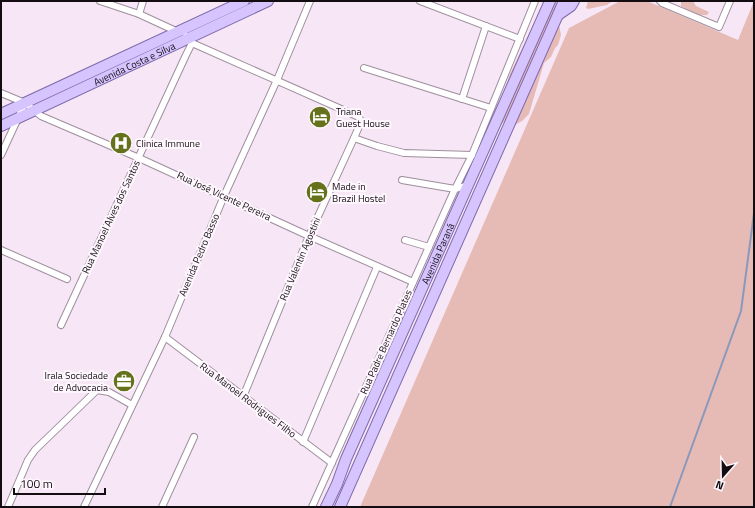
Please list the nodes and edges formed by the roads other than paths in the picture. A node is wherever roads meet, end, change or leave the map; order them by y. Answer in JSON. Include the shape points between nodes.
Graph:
{"nodes":[{"id":1,"x":100,"y":1,"type":"edge"},
{"id":2,"x":143,"y":1,"type":"edge"},
{"id":3,"x":244,"y":1,"type":"edge"},
{"id":4,"x":268,"y":1,"type":"edge"},
{"id":5,"x":310,"y":1,"type":"edge"},
{"id":6,"x":420,"y":1,"type":"edge"},
{"id":7,"x":535,"y":1,"type":"edge"},
{"id":8,"x":550,"y":1,"type":"edge"},
{"id":9,"x":564,"y":1,"type":"edge"},
{"id":10,"x":574,"y":1,"type":"edge"},
{"id":11,"x":660,"y":1,"type":"edge"},
{"id":12,"x":730,"y":1,"type":"edge"},
{"id":13,"x":138,"y":14,"type":"junction"},
{"id":14,"x":558,"y":15,"type":"junction"},
{"id":15,"x":486,"y":26,"type":"junction"},
{"id":16,"x":178,"y":32,"type":"junction"},
{"id":17,"x":520,"y":39,"type":"junction"},
{"id":18,"x":190,"y":40,"type":"junction"},
{"id":19,"x":364,"y":68,"type":"dead end"},
{"id":20,"x":277,"y":80,"type":"junction"},
{"id":21,"x":1,"y":93,"type":"edge"},
{"id":22,"x":462,"y":99,"type":"junction"},
{"id":23,"x":26,"y":103,"type":"junction"},
{"id":24,"x":491,"y":108,"type":"junction"},
{"id":25,"x":35,"y":110,"type":"junction"},
{"id":26,"x":1,"y":114,"type":"edge"},
{"id":27,"x":18,"y":118,"type":"junction"},
{"id":28,"x":1,"y":126,"type":"edge"},
{"id":29,"x":354,"y":138,"type":"junction"},
{"id":30,"x":1,"y":155,"type":"edge"},
{"id":31,"x":472,"y":155,"type":"junction"},
{"id":32,"x":139,"y":158,"type":"junction"},
{"id":33,"x":402,"y":180,"type":"dead end"},
{"id":34,"x":469,"y":185,"type":"junction"},
{"id":35,"x":455,"y":189,"type":"junction"},
{"id":36,"x":224,"y":196,"type":"junction"},
{"id":37,"x":309,"y":236,"type":"junction"},
{"id":38,"x":404,"y":240,"type":"dead end"},
{"id":39,"x":429,"y":247,"type":"junction"},
{"id":40,"x":1,"y":250,"type":"edge"},
{"id":41,"x":377,"y":267,"type":"junction"},
{"id":42,"x":67,"y":279,"type":"dead end"},
{"id":43,"x":413,"y":282,"type":"junction"},
{"id":44,"x":61,"y":325,"type":"dead end"},
{"id":45,"x":164,"y":337,"type":"junction"},
{"id":46,"x":243,"y":397,"type":"junction"},
{"id":47,"x":132,"y":405,"type":"junction"},
{"id":48,"x":194,"y":437,"type":"dead end"},
{"id":49,"x":303,"y":442,"type":"junction"},
{"id":50,"x":346,"y":459,"type":"junction"},
{"id":51,"x":332,"y":463,"type":"junction"},
{"id":52,"x":358,"y":468,"type":"junction"},
{"id":53,"x":336,"y":484,"type":"junction"},
{"id":54,"x":349,"y":488,"type":"junction"},
{"id":55,"x":8,"y":507,"type":"edge"},
{"id":56,"x":84,"y":507,"type":"edge"},
{"id":57,"x":162,"y":507,"type":"edge"},
{"id":58,"x":312,"y":507,"type":"edge"},
{"id":59,"x":326,"y":507,"type":"edge"},
{"id":60,"x":340,"y":507,"type":"edge"}],
"edges":[{"from":1,"to":13,"type":"street"},
{"from":2,"to":13,"type":"street"},
{"from":3,"to":16,"type":"main road","name":"Avenida Costa e Silva"},
{"from":4,"to":18,"type":"main road","name":"Avenida Costa e Silva"},
{"from":5,"to":20,"type":"street","name":"Avenida Pedro Basso"},
{"from":6,"to":15,"type":"street"},
{"from":7,"to":17,"type":"street","name":"Rua Padre Bernardo Plates"},
{"from":8,"to":34,"type":"main road","name":"Avenida Paraná"},
{"from":9,"to":14,"type":"main road","name":"Avenida Paraná"},
{"from":10,"to":14,"type":"main road"},
{"from":11,"to":12,"type":"street","via":[[719,26]]},
{"from":13,"to":16,"type":"street"},
{"from":14,"to":52,"type":"main road","name":"Avenida Paraná"},
{"from":15,"to":17,"type":"street"},
{"from":15,"to":22,"type":"street"},
{"from":16,"to":18,"type":"street"},
{"from":16,"to":23,"type":"main road","name":"Avenida Costa e Silva"},
{"from":17,"to":24,"type":"street","name":"Rua Padre Bernardo Plates"},
{"from":18,"to":20,"type":"street"},
{"from":18,"to":25,"type":"main road","name":"Avenida Costa e Silva"},
{"from":18,"to":32,"type":"street","name":"Rua Manoel Alves dos Santos","via":[[186,55]]},
{"from":19,"to":22,"type":"street"},
{"from":20,"to":29,"type":"street","name":"Rua Valentin Agostini","via":[[359,117],[361,122]]},
{"from":20,"to":36,"type":"street","name":"Avenida Pedro Basso"},
{"from":21,"to":23,"type":"street","name":"Rua José Vicente Pereira"},
{"from":22,"to":24,"type":"street"},
{"from":23,"to":25,"type":"street","name":"Rua José Vicente Pereira"},
{"from":23,"to":26,"type":"main road","name":"Avenida Costa e Silva"},
{"from":23,"to":27,"type":"street"},
{"from":24,"to":31,"type":"street","name":"Rua Padre Bernardo Plates"},
{"from":25,"to":27,"type":"main road","name":"Avenida Costa e Silva"},
{"from":25,"to":32,"type":"street","name":"Rua José Vicente Pereira","via":[[41,116]]},
{"from":27,"to":28,"type":"main road","name":"Avenida Costa e Silva"},
{"from":27,"to":30,"type":"street"},
{"from":29,"to":31,"type":"street","via":[[404,154]]},
{"from":29,"to":37,"type":"street","name":"Rua Valentin Agostini"},
{"from":31,"to":35,"type":"street","name":"Rua Padre Bernardo Plates"},
{"from":32,"to":36,"type":"street","name":"Rua José Vicente Pereira"},
{"from":32,"to":44,"type":"street","name":"Rua Manoel Alves dos Santos"},
{"from":33,"to":35,"type":"street"},
{"from":34,"to":35,"type":"street"},
{"from":34,"to":50,"type":"main road","name":"Avenida Paraná"},
{"from":35,"to":39,"type":"street","name":"Rua Padre Bernardo Plates"},
{"from":36,"to":37,"type":"street","name":"Rua José Vicente Pereira"},
{"from":36,"to":45,"type":"street","name":"Avenida Pedro Basso"},
{"from":37,"to":41,"type":"street","name":"Rua José Vicente Pereira"},
{"from":37,"to":46,"type":"street","name":"Rua Valentin Agostini"},
{"from":38,"to":39,"type":"street"},
{"from":39,"to":43,"type":"street","name":"Rua Padre Bernardo Plates"},
{"from":40,"to":42,"type":"street"},
{"from":41,"to":43,"type":"street","name":"Rua José Vicente Pereira"},
{"from":41,"to":49,"type":"street"},
{"from":43,"to":51,"type":"street","name":"Rua Padre Bernardo Plates"},
{"from":45,"to":46,"type":"street","name":"Rua Manoel Rodrigues Filho"},
{"from":45,"to":47,"type":"street","name":"Avenida Pedro Basso"},
{"from":46,"to":49,"type":"street","name":"Rua Manoel Rodrigues Filho"},
{"from":47,"to":55,"type":"street","via":[[109,392],[97,390],[35,450],[28,460]]},
{"from":47,"to":56,"type":"street","name":"Avenida Pedro Basso"},
{"from":48,"to":57,"type":"street"},
{"from":49,"to":51,"type":"street","name":"Rua Manoel Rodrigues Filho"},
{"from":50,"to":52,"type":"main road","via":[[350,466]]},
{"from":50,"to":53,"type":"main road","name":"Avenida Paraná"},
{"from":51,"to":58,"type":"street","name":"Rua Padre Bernardo Plates"},
{"from":52,"to":54,"type":"main road","name":"Avenida Paraná"},
{"from":53,"to":54,"type":"main road","via":[[344,483]]},
{"from":53,"to":59,"type":"main road","name":"Avenida Paraná"},
{"from":54,"to":60,"type":"main road","name":"Avenida Paraná"}]}
